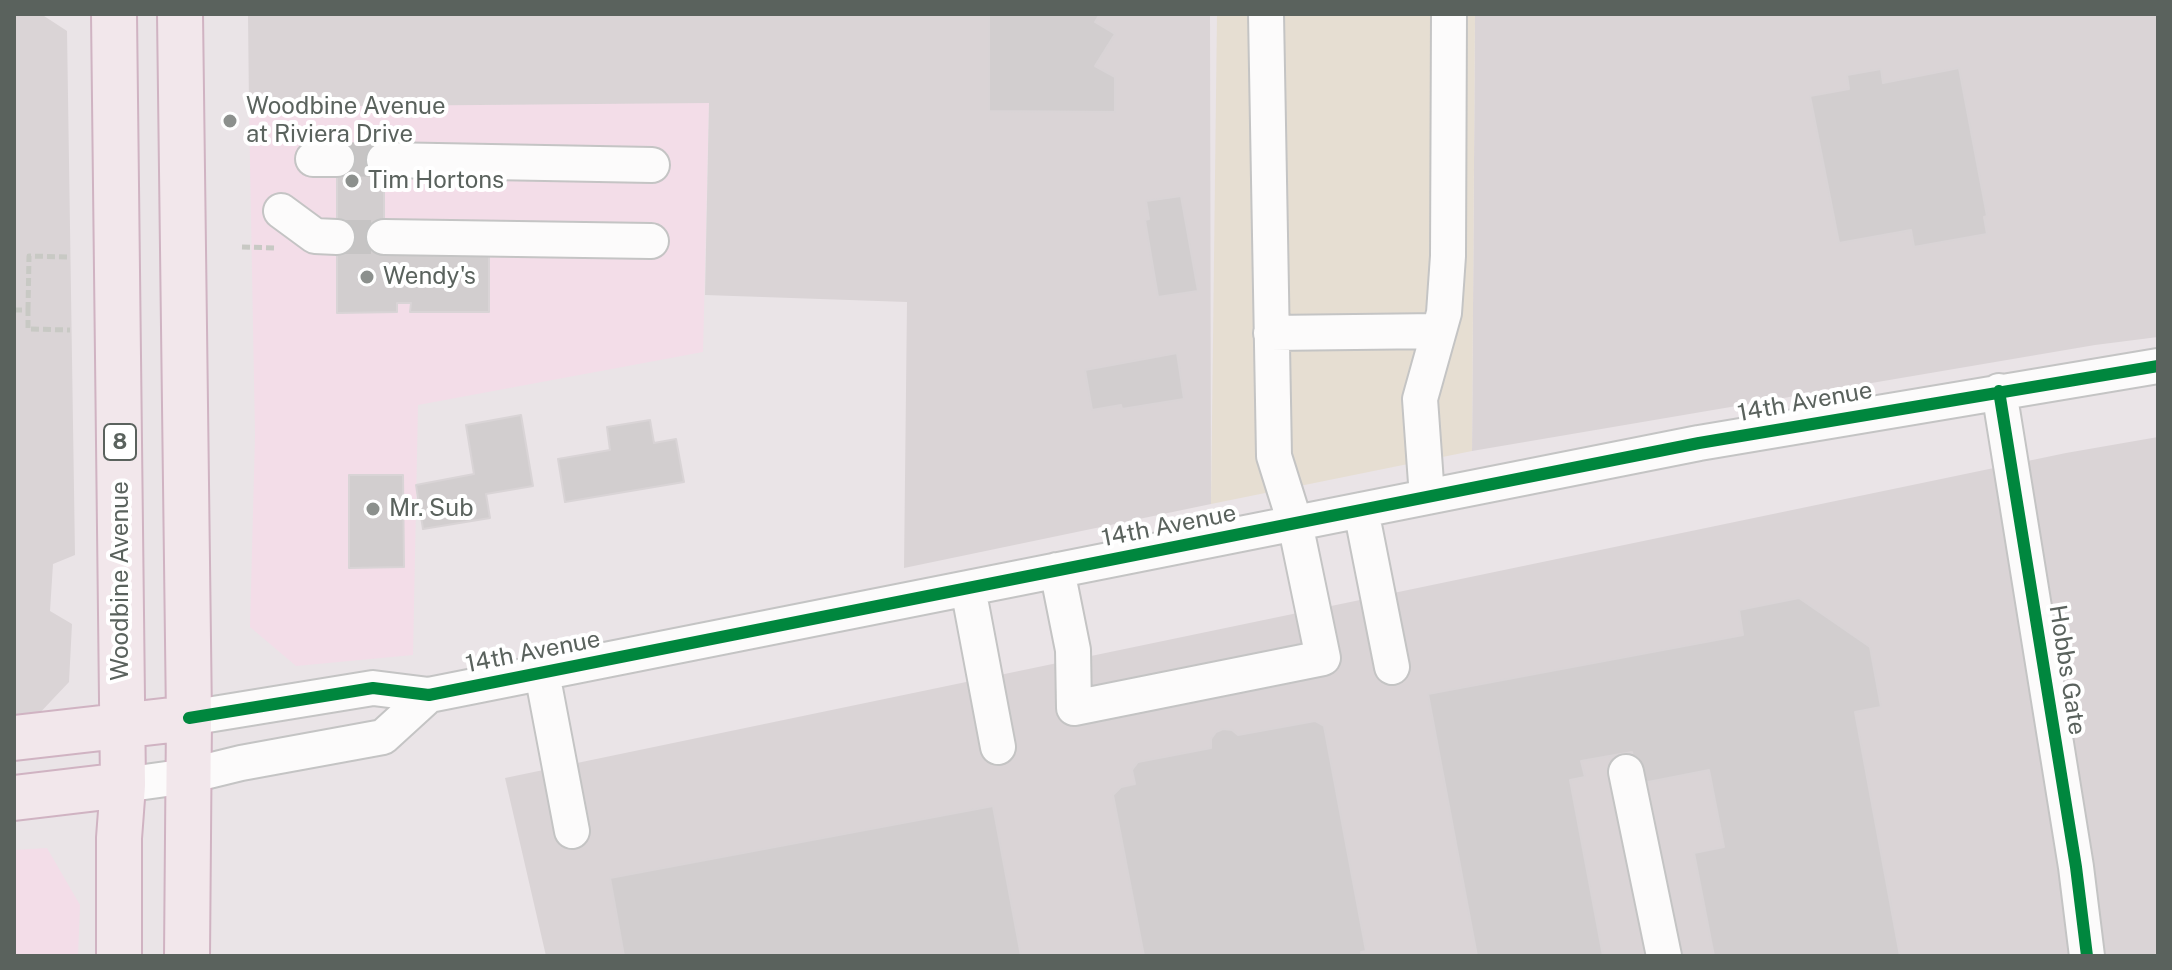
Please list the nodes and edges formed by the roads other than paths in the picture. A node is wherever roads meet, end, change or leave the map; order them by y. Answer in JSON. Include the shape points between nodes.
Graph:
{"nodes":[{"id":1,"x":114,"y":14,"type":"edge"},
{"id":2,"x":180,"y":14,"type":"edge"},
{"id":3,"x":1266,"y":14,"type":"edge"},
{"id":4,"x":1449,"y":14,"type":"edge"},
{"id":5,"x":384,"y":160,"type":"tunnel mouth"},
{"id":6,"x":652,"y":165,"type":"dead end"},
{"id":7,"x":281,"y":211,"type":"dead end"},
{"id":8,"x":337,"y":237,"type":"tunnel mouth"},
{"id":9,"x":384,"y":237,"type":"tunnel mouth"},
{"id":10,"x":651,"y":241,"type":"dead end"},
{"id":11,"x":1439,"y":331,"type":"junction"},
{"id":12,"x":1271,"y":333,"type":"junction"},
{"id":13,"x":2158,"y":366,"type":"edge"},
{"id":14,"x":1999,"y":391,"type":"junction"},
{"id":15,"x":1427,"y":497,"type":"junction"},
{"id":16,"x":120,"y":499,"type":"junction"},
{"id":17,"x":186,"y":505,"type":"junction"},
{"id":18,"x":1361,"y":510,"type":"junction"},
{"id":19,"x":1295,"y":523,"type":"junction"},
{"id":20,"x":1057,"y":570,"type":"junction"},
{"id":21,"x":968,"y":588,"type":"junction"},
{"id":22,"x":1392,"y":667,"type":"dead end"},
{"id":23,"x":542,"y":673,"type":"junction"},
{"id":24,"x":429,"y":695,"type":"junction"},
{"id":25,"x":189,"y":718,"type":"junction"},
{"id":26,"x":122,"y":725,"type":"junction"},
{"id":27,"x":14,"y":738,"type":"edge"},
{"id":28,"x":998,"y":747,"type":"dead end"},
{"id":29,"x":1626,"y":772,"type":"dead end"},
{"id":30,"x":188,"y":776,"type":"junction"},
{"id":31,"x":123,"y":785,"type":"junction"},
{"id":32,"x":14,"y":798,"type":"edge"},
{"id":33,"x":572,"y":831,"type":"dead end"},
{"id":34,"x":119,"y":956,"type":"edge"},
{"id":35,"x":187,"y":956,"type":"edge"},
{"id":36,"x":1664,"y":956,"type":"edge"},
{"id":37,"x":2087,"y":956,"type":"edge"}],
"edges":[{"from":1,"to":16,"type":"main road","name":"Woodbine Avenue","number":"8"},
{"from":2,"to":17,"type":"main road"},
{"from":3,"to":12,"type":"street"},
{"from":4,"to":11,"type":"street","via":[[1448,256]]},
{"from":5,"to":6,"type":"street"},
{"from":7,"to":8,"type":"street","via":[[315,236]]},
{"from":9,"to":10,"type":"street"},
{"from":11,"to":12,"type":"street"},
{"from":11,"to":15,"type":"street","via":[[1420,399]]},
{"from":12,"to":19,"type":"street","via":[[1274,456]]},
{"from":13,"to":14,"type":"street","name":"14th Avenue"},
{"from":14,"to":15,"type":"street","name":"14th Avenue"},
{"from":14,"to":37,"type":"street","name":"Hobbs Gate"},
{"from":15,"to":18,"type":"street","name":"14th Avenue"},
{"from":16,"to":17,"type":"main road"},
{"from":16,"to":26,"type":"main road","name":"Woodbine Avenue","number":"8"},
{"from":17,"to":25,"type":"main road"},
{"from":18,"to":19,"type":"street","name":"14th Avenue"},
{"from":18,"to":22,"type":"street"},
{"from":19,"to":20,"type":"street","name":"14th Avenue"},
{"from":19,"to":20,"type":"street","via":[[1323,658],[1074,708],[1073,650]]},
{"from":20,"to":21,"type":"street","name":"14th Avenue"},
{"from":21,"to":23,"type":"street","name":"14th Avenue"},
{"from":21,"to":28,"type":"street"},
{"from":23,"to":24,"type":"street","name":"14th Avenue"},
{"from":23,"to":33,"type":"street"},
{"from":24,"to":25,"type":"street","name":"14th Avenue","via":[[373,688]]},
{"from":24,"to":30,"type":"street","via":[[383,737]]},
{"from":25,"to":26,"type":"main road","name":"14th Avenue"},
{"from":25,"to":30,"type":"main road"},
{"from":26,"to":27,"type":"main road","name":"14th Avenue"},
{"from":26,"to":31,"type":"main road","name":"Woodbine Avenue","number":"8"},
{"from":29,"to":36,"type":"street"},
{"from":30,"to":31,"type":"street"},
{"from":30,"to":35,"type":"main road"},
{"from":31,"to":32,"type":"main road"},
{"from":31,"to":34,"type":"main road","name":"Woodbine Avenue","number":"8"}]}
